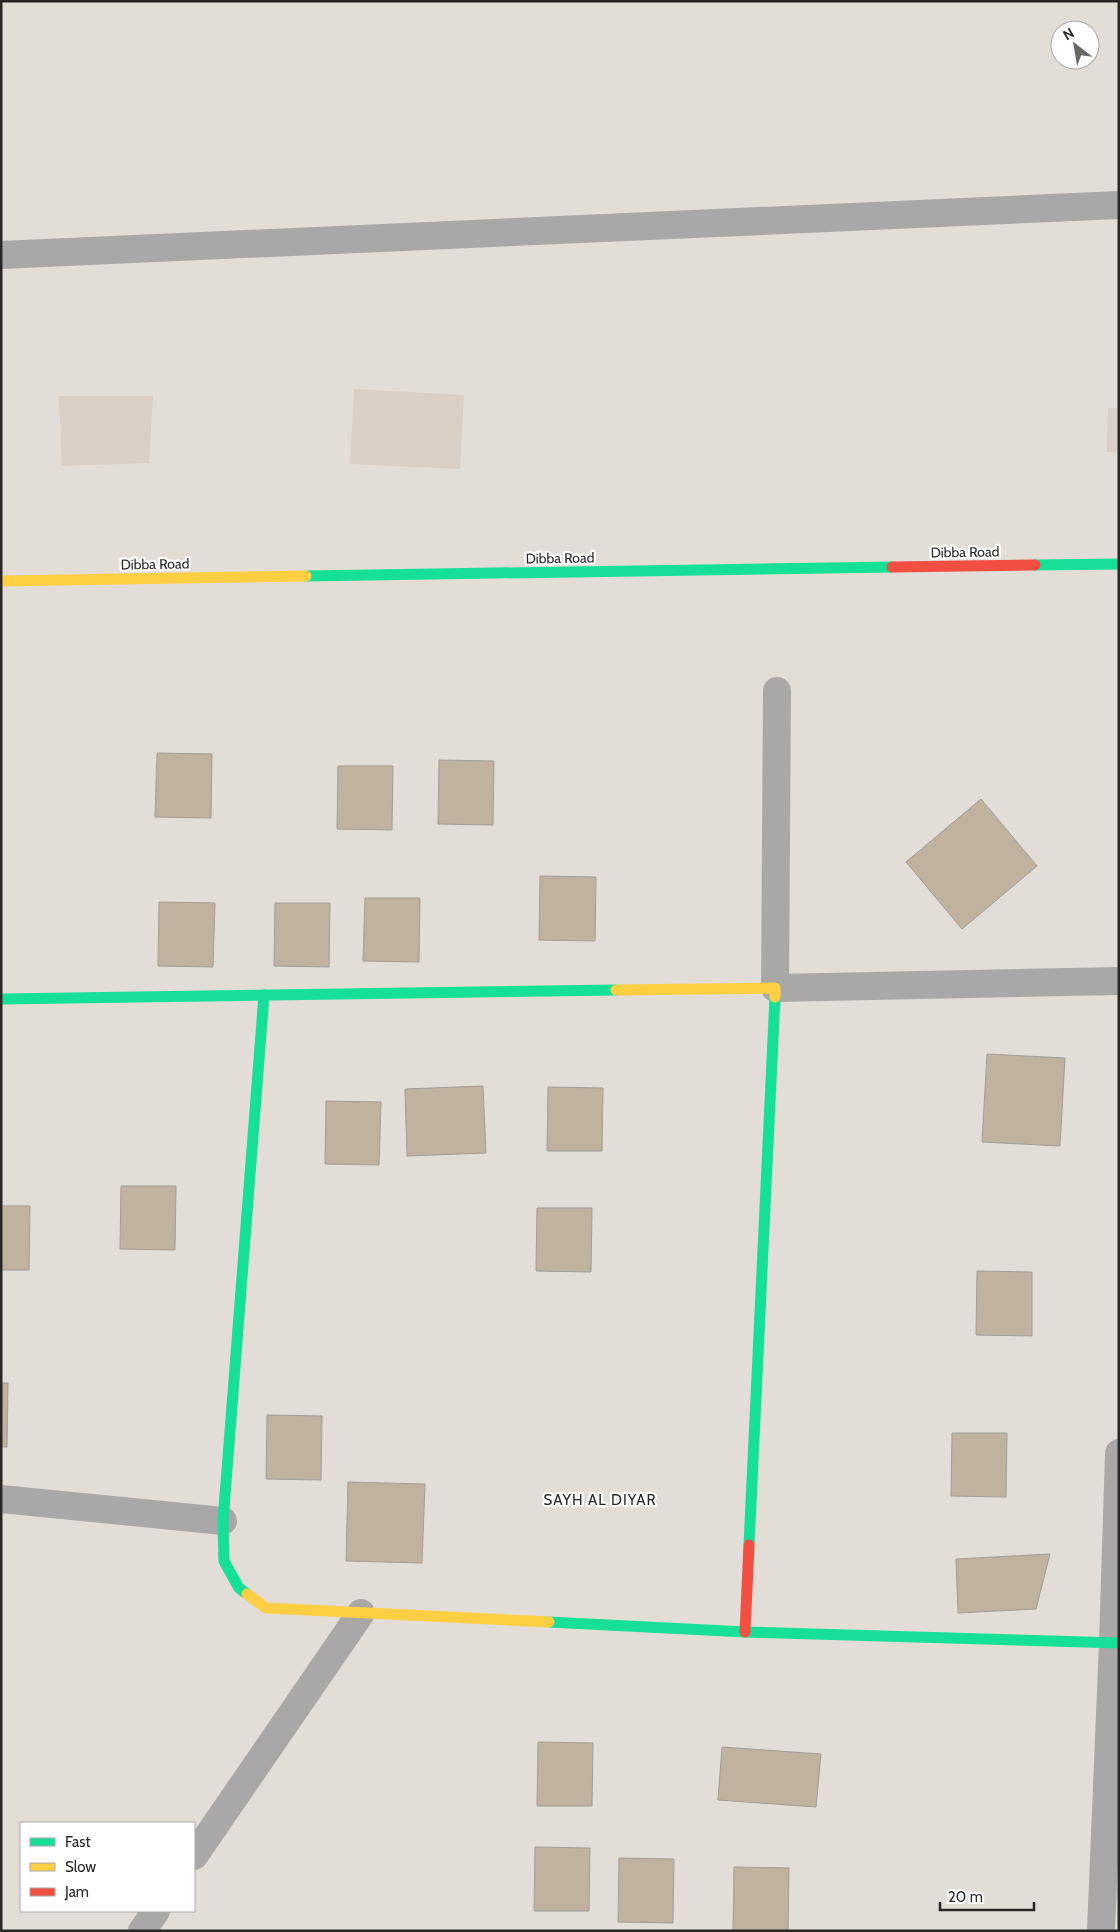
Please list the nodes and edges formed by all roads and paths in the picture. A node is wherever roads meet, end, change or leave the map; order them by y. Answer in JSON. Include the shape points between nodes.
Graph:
{"nodes":[{"id":1,"x":1119,"y":205,"type":"edge"},
{"id":2,"x":1,"y":255,"type":"edge"},
{"id":3,"x":1119,"y":564,"type":"edge"},
{"id":4,"x":1,"y":581,"type":"edge"},
{"id":5,"x":778,"y":691,"type":"dead end"},
{"id":6,"x":1119,"y":981,"type":"edge"},
{"id":7,"x":774,"y":988,"type":"junction"},
{"id":8,"x":264,"y":996,"type":"junction"},
{"id":9,"x":1,"y":999,"type":"edge"},
{"id":10,"x":1119,"y":1453,"type":"edge"},
{"id":11,"x":1,"y":1499,"type":"edge"},
{"id":12,"x":223,"y":1521,"type":"junction"},
{"id":13,"x":362,"y":1613,"type":"junction"},
{"id":14,"x":745,"y":1632,"type":"junction"},
{"id":15,"x":1116,"y":1643,"type":"edge"},
{"id":16,"x":195,"y":1855,"type":"edge"},
{"id":17,"x":155,"y":1912,"type":"edge"},
{"id":18,"x":142,"y":1931,"type":"edge"},
{"id":19,"x":1100,"y":1931,"type":"edge"}],
"edges":[{"from":1,"to":2,"type":"street"},
{"from":3,"to":4,"type":"street","name":"Dibba Road"},
{"from":5,"to":7,"type":"street"},
{"from":6,"to":7,"type":"street"},
{"from":7,"to":8,"type":"street"},
{"from":7,"to":14,"type":"street"},
{"from":8,"to":9,"type":"street"},
{"from":8,"to":12,"type":"street"},
{"from":10,"to":15,"type":"street"},
{"from":11,"to":12,"type":"street"},
{"from":12,"to":13,"type":"street","via":[[224,1561],[239,1588],[266,1608]]},
{"from":13,"to":14,"type":"street"},
{"from":13,"to":16,"type":"street"},
{"from":14,"to":15,"type":"street"},
{"from":15,"to":19,"type":"street"},
{"from":17,"to":18,"type":"street"}]}
